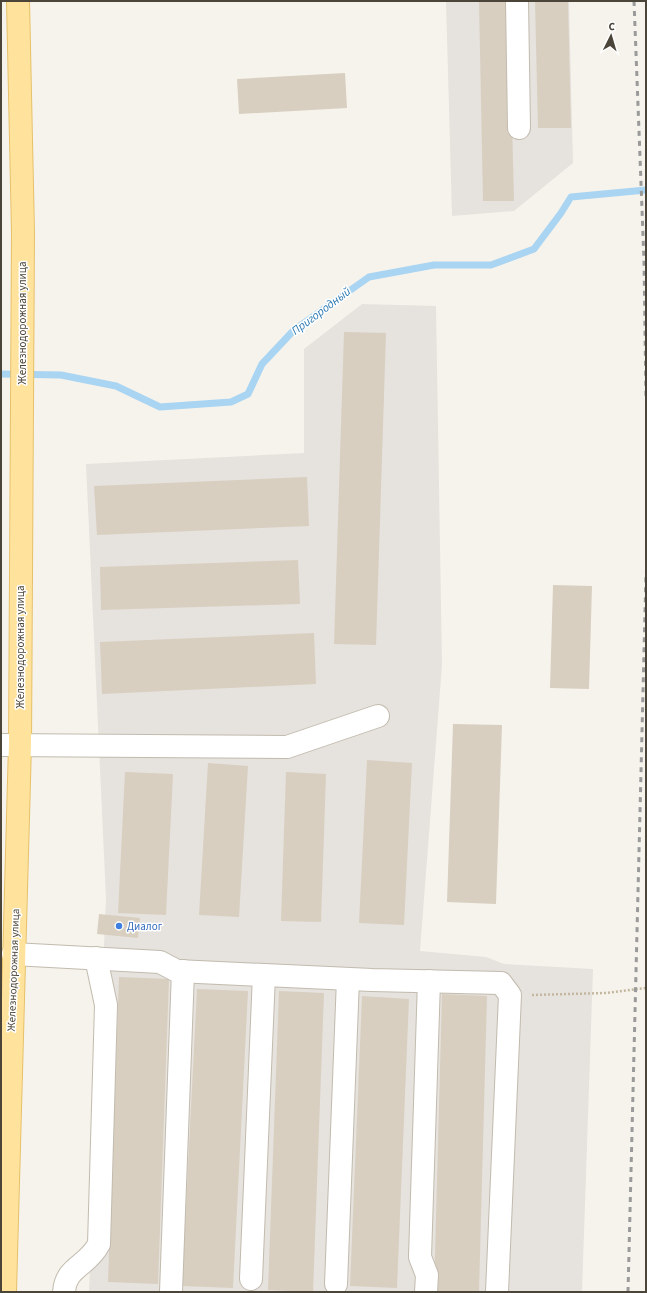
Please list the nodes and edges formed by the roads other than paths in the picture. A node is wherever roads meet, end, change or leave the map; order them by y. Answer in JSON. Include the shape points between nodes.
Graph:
{"nodes":[{"id":1,"x":18,"y":1,"type":"edge"},
{"id":2,"x":517,"y":1,"type":"edge"},
{"id":3,"x":519,"y":128,"type":"dead end"},
{"id":4,"x":378,"y":716,"type":"dead end"},
{"id":5,"x":10,"y":744,"type":"edge"},
{"id":6,"x":13,"y":954,"type":"junction"},
{"id":7,"x":96,"y":958,"type":"junction"},
{"id":8,"x":183,"y":972,"type":"junction"},
{"id":9,"x":264,"y":975,"type":"junction"},
{"id":10,"x":348,"y":979,"type":"junction"},
{"id":11,"x":430,"y":981,"type":"junction"},
{"id":12,"x":251,"y":1279,"type":"dead end"},
{"id":13,"x":336,"y":1284,"type":"dead end"},
{"id":14,"x":5,"y":1292,"type":"edge"},
{"id":15,"x":64,"y":1292,"type":"edge"},
{"id":16,"x":171,"y":1292,"type":"edge"},
{"id":17,"x":426,"y":1292,"type":"edge"},
{"id":18,"x":497,"y":1292,"type":"edge"}],
"edges":[{"from":1,"to":5,"type":"main road","name":"Железнодорожная улица","via":[[22,436]]},
{"from":2,"to":3,"type":"lane"},
{"from":4,"to":5,"type":"lane","via":[[287,746]]},
{"from":5,"to":6,"type":"main road","name":"Железнодорожная улица"},
{"from":6,"to":7,"type":"lane"},
{"from":6,"to":14,"type":"main road","name":"Железнодорожная улица"},
{"from":7,"to":8,"type":"lane","via":[[160,962]]},
{"from":7,"to":15,"type":"lane","via":[[106,1005],[99,1244],[91,1257],[67,1277]]},
{"from":8,"to":9,"type":"lane"},
{"from":8,"to":16,"type":"lane"},
{"from":9,"to":10,"type":"lane"},
{"from":9,"to":12,"type":"lane"},
{"from":10,"to":11,"type":"lane"},
{"from":10,"to":13,"type":"lane"},
{"from":11,"to":17,"type":"lane","via":[[420,1257],[427,1275]]},
{"from":11,"to":18,"type":"lane","via":[[501,983],[510,995]]}]}
